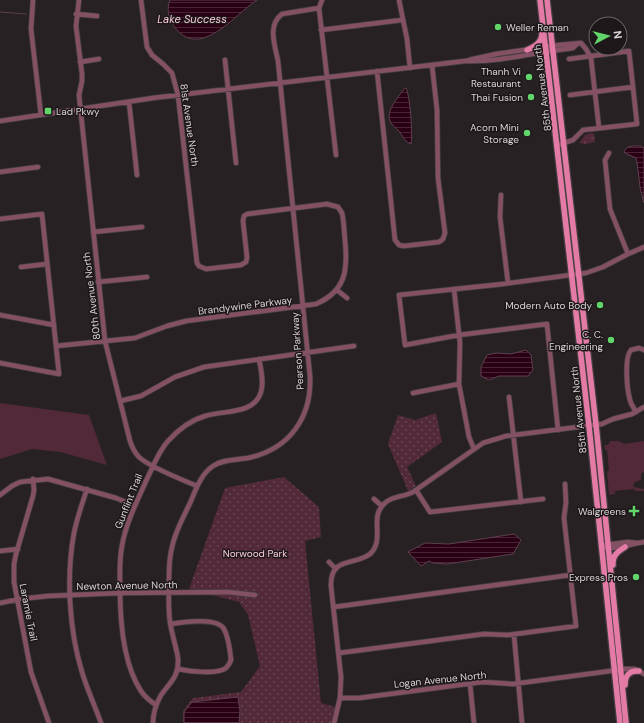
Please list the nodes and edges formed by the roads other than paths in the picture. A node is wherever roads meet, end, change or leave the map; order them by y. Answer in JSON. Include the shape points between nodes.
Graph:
{"nodes":[{"id":1,"x":33,"y":0,"type":"edge"},
{"id":2,"x":79,"y":0,"type":"edge"},
{"id":3,"x":141,"y":0,"type":"edge"},
{"id":4,"x":322,"y":0,"type":"edge"},
{"id":5,"x":399,"y":0,"type":"edge"},
{"id":6,"x":547,"y":0,"type":"edge"},
{"id":7,"x":541,"y":3,"type":"edge"},
{"id":8,"x":319,"y":8,"type":"junction"},
{"id":9,"x":76,"y":14,"type":"junction"},
{"id":10,"x":97,"y":16,"type":"dead end"},
{"id":11,"x":402,"y":20,"type":"junction"},
{"id":12,"x":321,"y":30,"type":"junction"},
{"id":13,"x":553,"y":48,"type":"junction"},
{"id":14,"x":527,"y":50,"type":"junction"},
{"id":15,"x":547,"y":50,"type":"junction"},
{"id":16,"x":628,"y":51,"type":"edge"},
{"id":17,"x":588,"y":53,"type":"edge"},
{"id":18,"x":591,"y":56,"type":"joint"},
{"id":19,"x":569,"y":59,"type":"dead end"},
{"id":20,"x":99,"y":60,"type":"dead end"},
{"id":21,"x":225,"y":60,"type":"dead end"},
{"id":22,"x":465,"y":61,"type":"junction"},
{"id":23,"x":80,"y":62,"type":"junction"},
{"id":24,"x":432,"y":65,"type":"junction"},
{"id":25,"x":410,"y":68,"type":"junction"},
{"id":26,"x":377,"y":72,"type":"junction"},
{"id":27,"x":328,"y":77,"type":"junction"},
{"id":28,"x":280,"y":83,"type":"junction"},
{"id":29,"x":633,"y":87,"type":"junction"},
{"id":30,"x":228,"y":89,"type":"junction"},
{"id":31,"x":595,"y":92,"type":"junction"},
{"id":32,"x":178,"y":95,"type":"junction"},
{"id":33,"x":570,"y":95,"type":"dead end"},
{"id":34,"x":129,"y":102,"type":"junction"},
{"id":35,"x":80,"y":109,"type":"junction"},
{"id":36,"x":41,"y":115,"type":"junction"},
{"id":37,"x":0,"y":121,"type":"edge"},
{"id":38,"x":598,"y":128,"type":"junction"},
{"id":39,"x":564,"y":142,"type":"junction"},
{"id":40,"x":558,"y":145,"type":"junction"},
{"id":41,"x":609,"y":153,"type":"dead end"},
{"id":42,"x":336,"y":155,"type":"dead end"},
{"id":43,"x":236,"y":163,"type":"dead end"},
{"id":44,"x":38,"y":167,"type":"dead end"},
{"id":45,"x":0,"y":172,"type":"edge"},
{"id":46,"x":137,"y":175,"type":"dead end"},
{"id":47,"x":501,"y":195,"type":"dead end"},
{"id":48,"x":292,"y":208,"type":"junction"},
{"id":49,"x":0,"y":219,"type":"edge"},
{"id":50,"x":142,"y":227,"type":"dead end"},
{"id":51,"x":93,"y":232,"type":"junction"},
{"id":52,"x":644,"y":247,"type":"edge"},
{"id":53,"x":628,"y":254,"type":"junction"},
{"id":54,"x":47,"y":264,"type":"junction"},
{"id":55,"x":21,"y":267,"type":"dead end"},
{"id":56,"x":572,"y":274,"type":"junction"},
{"id":57,"x":579,"y":274,"type":"junction"},
{"id":58,"x":147,"y":277,"type":"dead end"},
{"id":59,"x":98,"y":282,"type":"junction"},
{"id":60,"x":508,"y":283,"type":"junction"},
{"id":61,"x":454,"y":289,"type":"junction"},
{"id":62,"x":337,"y":290,"type":"junction"},
{"id":63,"x":347,"y":298,"type":"dead end"},
{"id":64,"x":303,"y":306,"type":"junction"},
{"id":65,"x":0,"y":315,"type":"edge"},
{"id":66,"x":54,"y":325,"type":"junction"},
{"id":67,"x":459,"y":334,"type":"junction"},
{"id":68,"x":105,"y":341,"type":"junction"},
{"id":69,"x":56,"y":346,"type":"junction"},
{"id":70,"x":354,"y":346,"type":"dead end"},
{"id":71,"x":644,"y":350,"type":"edge"},
{"id":72,"x":308,"y":352,"type":"junction"},
{"id":73,"x":260,"y":359,"type":"junction"},
{"id":74,"x":0,"y":363,"type":"edge"},
{"id":75,"x":459,"y":384,"type":"junction"},
{"id":76,"x":413,"y":393,"type":"dead end"},
{"id":77,"x":509,"y":398,"type":"dead end"},
{"id":78,"x":120,"y":402,"type":"junction"},
{"id":79,"x":644,"y":407,"type":"edge"},
{"id":80,"x":636,"y":412,"type":"junction"},
{"id":81,"x":596,"y":425,"type":"junction"},
{"id":82,"x":589,"y":426,"type":"junction"},
{"id":83,"x":558,"y":430,"type":"junction"},
{"id":84,"x":514,"y":435,"type":"junction"},
{"id":85,"x":474,"y":449,"type":"junction"},
{"id":86,"x":153,"y":466,"type":"junction"},
{"id":87,"x":33,"y":479,"type":"junction"},
{"id":88,"x":565,"y":484,"type":"dead end"},
{"id":89,"x":198,"y":486,"type":"junction"},
{"id":90,"x":87,"y":489,"type":"junction"},
{"id":91,"x":416,"y":490,"type":"junction"},
{"id":92,"x":0,"y":495,"type":"edge"},
{"id":93,"x":374,"y":499,"type":"dead end"},
{"id":94,"x":543,"y":499,"type":"dead end"},
{"id":95,"x":521,"y":502,"type":"junction"},
{"id":96,"x":135,"y":506,"type":"junction"},
{"id":97,"x":382,"y":506,"type":"junction"},
{"id":98,"x":644,"y":542,"type":"edge"},
{"id":99,"x":637,"y":543,"type":"junction"},
{"id":100,"x":608,"y":546,"type":"junction"},
{"id":101,"x":602,"y":547,"type":"junction"},
{"id":102,"x":624,"y":547,"type":"junction"},
{"id":103,"x":18,"y":548,"type":"junction"},
{"id":104,"x":0,"y":551,"type":"edge"},
{"id":105,"x":329,"y":562,"type":"dead end"},
{"id":106,"x":336,"y":569,"type":"junction"},
{"id":107,"x":570,"y":575,"type":"junction"},
{"id":108,"x":120,"y":593,"type":"junction"},
{"id":109,"x":169,"y":593,"type":"junction"},
{"id":110,"x":255,"y":595,"type":"dead end"},
{"id":111,"x":71,"y":596,"type":"junction"},
{"id":112,"x":16,"y":600,"type":"junction"},
{"id":113,"x":0,"y":604,"type":"edge"},
{"id":114,"x":334,"y":606,"type":"junction"},
{"id":115,"x":615,"y":615,"type":"junction"},
{"id":116,"x":171,"y":624,"type":"junction"},
{"id":117,"x":514,"y":634,"type":"junction"},
{"id":118,"x":339,"y":654,"type":"junction"},
{"id":119,"x":178,"y":669,"type":"junction"},
{"id":120,"x":614,"y":670,"type":"junction"},
{"id":121,"x":621,"y":670,"type":"junction"},
{"id":122,"x":641,"y":672,"type":"edge"},
{"id":123,"x":519,"y":683,"type":"junction"},
{"id":124,"x":470,"y":684,"type":"junction"},
{"id":125,"x":340,"y":698,"type":"junction"},
{"id":126,"x":156,"y":705,"type":"junction"},
{"id":127,"x":625,"y":713,"type":"junction"},
{"id":128,"x":49,"y":723,"type":"edge"},
{"id":129,"x":100,"y":723,"type":"edge"},
{"id":130,"x":153,"y":723,"type":"edge"},
{"id":131,"x":334,"y":723,"type":"edge"},
{"id":132,"x":474,"y":723,"type":"edge"},
{"id":133,"x":522,"y":723,"type":"edge"},
{"id":134,"x":620,"y":723,"type":"edge"},
{"id":135,"x":626,"y":723,"type":"edge"}],
"edges":[{"from":1,"to":36,"type":"street","via":[[31,29]]},
{"from":2,"to":9,"type":"street","name":"80th Avenue North"},
{"from":3,"to":32,"type":"street","name":"81st Avenue North","via":[[147,47],[172,74]]},
{"from":4,"to":8,"type":"street"},
{"from":5,"to":11,"type":"street"},
{"from":6,"to":13,"type":"main road","name":"85th Avenue North"},
{"from":7,"to":14,"type":"main road","via":[[542,36],[537,45]]},
{"from":7,"to":15,"type":"main road","name":"85th Avenue North"},
{"from":8,"to":12,"type":"street"},
{"from":8,"to":28,"type":"street","name":"Pearson Parkway","via":[[285,13],[278,18],[273,33]]},
{"from":9,"to":10,"type":"street"},
{"from":9,"to":23,"type":"street","name":"80th Avenue North"},
{"from":11,"to":12,"type":"street"},
{"from":11,"to":25,"type":"street"},
{"from":12,"to":27,"type":"street"},
{"from":13,"to":15,"type":"street"},
{"from":13,"to":17,"type":"street","via":[[579,44]]},
{"from":13,"to":39,"type":"main road","name":"85th Avenue North"},
{"from":14,"to":15,"type":"street"},
{"from":14,"to":22,"type":"street"},
{"from":15,"to":22,"type":"street","via":[[509,59]]},
{"from":15,"to":40,"type":"main road","name":"85th Avenue North"},
{"from":16,"to":29,"type":"street"},
{"from":18,"to":19,"type":"street"},
{"from":18,"to":31,"type":"street"},
{"from":20,"to":23,"type":"street"},
{"from":21,"to":30,"type":"street"},
{"from":22,"to":24,"type":"street"},
{"from":23,"to":35,"type":"street","name":"80th Avenue North"},
{"from":24,"to":25,"type":"street"},
{"from":24,"to":26,"type":"street","via":[[437,110],[438,178],[445,233],[439,242],[404,246],[395,240]]},
{"from":25,"to":26,"type":"street"},
{"from":26,"to":27,"type":"street"},
{"from":27,"to":28,"type":"street"},
{"from":27,"to":42,"type":"street"},
{"from":28,"to":30,"type":"street"},
{"from":28,"to":48,"type":"street","name":"Pearson Parkway"},
{"from":29,"to":31,"type":"street"},
{"from":29,"to":38,"type":"street","via":[[637,124]]},
{"from":30,"to":32,"type":"street"},
{"from":30,"to":43,"type":"street"},
{"from":31,"to":33,"type":"street"},
{"from":31,"to":38,"type":"street"},
{"from":32,"to":34,"type":"street"},
{"from":32,"to":48,"type":"street","name":"81st Avenue North","via":[[197,263],[201,268],[206,270],[244,264],[247,257],[244,216],[249,213]]},
{"from":34,"to":35,"type":"street"},
{"from":34,"to":46,"type":"street"},
{"from":35,"to":36,"type":"street"},
{"from":35,"to":51,"type":"street","name":"80th Avenue North"},
{"from":36,"to":37,"type":"street"},
{"from":38,"to":39,"type":"street","via":[[583,130],[573,140]]},
{"from":39,"to":40,"type":"street"},
{"from":39,"to":57,"type":"main road","name":"85th Avenue North"},
{"from":40,"to":56,"type":"main road","name":"85th Avenue North"},
{"from":41,"to":53,"type":"street","via":[[605,160],[610,206]]},
{"from":44,"to":45,"type":"street"},
{"from":47,"to":60,"type":"street","via":[[500,217]]},
{"from":48,"to":62,"type":"street","name":"Brandywine Parkway","via":[[327,204],[338,207],[342,216],[347,264],[344,279]]},
{"from":48,"to":64,"type":"street","name":"Pearson Parkway"},
{"from":49,"to":54,"type":"street","via":[[42,214]]},
{"from":50,"to":51,"type":"street"},
{"from":51,"to":59,"type":"street","name":"80th Avenue North"},
{"from":52,"to":53,"type":"street"},
{"from":53,"to":57,"type":"street","via":[[603,267]]},
{"from":54,"to":55,"type":"street"},
{"from":54,"to":66,"type":"street"},
{"from":56,"to":57,"type":"street"},
{"from":56,"to":60,"type":"street"},
{"from":56,"to":82,"type":"main road","name":"85th Avenue North"},
{"from":57,"to":81,"type":"main road","name":"85th Avenue North"},
{"from":58,"to":59,"type":"street"},
{"from":59,"to":68,"type":"street","name":"80th Avenue North"},
{"from":60,"to":61,"type":"street"},
{"from":61,"to":67,"type":"street"},
{"from":61,"to":67,"type":"street","via":[[399,295],[405,346]]},
{"from":62,"to":63,"type":"street"},
{"from":62,"to":64,"type":"street","name":"Brandywine Parkway","via":[[323,301]]},
{"from":64,"to":68,"type":"street","name":"Brandywine Parkway","via":[[186,321],[135,338]]},
{"from":64,"to":72,"type":"street","name":"Pearson Parkway"},
{"from":65,"to":66,"type":"street"},
{"from":66,"to":69,"type":"street"},
{"from":67,"to":75,"type":"street"},
{"from":67,"to":83,"type":"street","via":[[547,324]]},
{"from":68,"to":69,"type":"street","name":"Brandywine Parkway"},
{"from":68,"to":78,"type":"street","name":"80th Avenue North"},
{"from":69,"to":74,"type":"street","via":[[59,374]]},
{"from":70,"to":72,"type":"street"},
{"from":71,"to":80,"type":"street","via":[[631,350],[627,356],[629,394]]},
{"from":72,"to":73,"type":"street"},
{"from":72,"to":89,"type":"street","name":"Pearson Parkway","via":[[310,397],[303,416],[292,434],[267,452],[214,465],[203,475]]},
{"from":73,"to":78,"type":"street","via":[[194,370],[175,377],[141,396]]},
{"from":73,"to":86,"type":"street","name":"Gunflint Trail","via":[[262,387],[255,402],[241,409],[205,416],[184,426],[165,444]]},
{"from":75,"to":76,"type":"street"},
{"from":75,"to":85,"type":"street","via":[[469,437]]},
{"from":77,"to":84,"type":"street"},
{"from":78,"to":86,"type":"street","name":"80th Avenue North","via":[[132,447],[139,457]]},
{"from":79,"to":80,"type":"street"},
{"from":80,"to":81,"type":"street"},
{"from":81,"to":82,"type":"street"},
{"from":81,"to":100,"type":"main road","name":"85th Avenue North"},
{"from":82,"to":83,"type":"street"},
{"from":82,"to":101,"type":"main road","name":"85th Avenue North"},
{"from":83,"to":84,"type":"street"},
{"from":84,"to":85,"type":"street","via":[[491,440]]},
{"from":84,"to":95,"type":"street"},
{"from":85,"to":91,"type":"street"},
{"from":86,"to":89,"type":"street","name":"80th Avenue North"},
{"from":86,"to":96,"type":"street","name":"Gunflint Trail"},
{"from":87,"to":90,"type":"street","via":[[48,479]]},
{"from":87,"to":92,"type":"street","via":[[16,483]]},
{"from":87,"to":103,"type":"street","name":"Laramie Trail","via":[[33,496]]},
{"from":88,"to":107,"type":"street","via":[[564,518]]},
{"from":89,"to":109,"type":"street","name":"Pearson Parkway","via":[[173,542],[169,564]]},
{"from":90,"to":96,"type":"street"},
{"from":90,"to":111,"type":"street","via":[[72,546]]},
{"from":91,"to":95,"type":"street","via":[[430,512]]},
{"from":91,"to":97,"type":"street","via":[[408,495],[388,500]]},
{"from":93,"to":97,"type":"street"},
{"from":94,"to":95,"type":"street"},
{"from":96,"to":108,"type":"street","name":"Gunflint Trail","via":[[121,548]]},
{"from":97,"to":106,"type":"street","via":[[376,517],[378,540],[373,550],[363,558],[346,562]]},
{"from":98,"to":99,"type":"street"},
{"from":99,"to":100,"type":"street"},
{"from":99,"to":102,"type":"street"},
{"from":100,"to":101,"type":"street"},
{"from":100,"to":102,"type":"street"},
{"from":100,"to":115,"type":"main road","name":"85th Avenue North"},
{"from":101,"to":120,"type":"main road","name":"85th Avenue North"},
{"from":102,"to":115,"type":"main road","via":[[613,561],[617,603]]},
{"from":103,"to":104,"type":"street"},
{"from":103,"to":112,"type":"street","name":"Laramie Trail","via":[[14,573]]},
{"from":105,"to":106,"type":"street"},
{"from":106,"to":114,"type":"street","via":[[331,586]]},
{"from":107,"to":114,"type":"street"},
{"from":107,"to":117,"type":"street","via":[[576,626]]},
{"from":108,"to":109,"type":"street","name":"Newton Avenue North"},
{"from":108,"to":111,"type":"street","name":"Newton Avenue North"},
{"from":108,"to":126,"type":"street","name":"Gunflint Trail","via":[[120,621],[125,649],[141,691]]},
{"from":109,"to":110,"type":"street","name":"Newton Avenue North","via":[[228,592]]},
{"from":109,"to":116,"type":"street","name":"Pearson Parkway"},
{"from":111,"to":112,"type":"street","name":"Newton Avenue North"},
{"from":111,"to":129,"type":"street","via":[[71,618],[77,653],[86,687]]},
{"from":112,"to":113,"type":"street","name":"Newton Avenue North"},
{"from":112,"to":128,"type":"street","name":"Laramie Trail","via":[[31,672]]},
{"from":114,"to":118,"type":"street"},
{"from":115,"to":121,"type":"main road","name":"85th Avenue North"},
{"from":116,"to":119,"type":"street","name":"Pearson Parkway"},
{"from":116,"to":119,"type":"street","via":[[212,622],[221,625],[226,633],[232,660],[226,668],[218,671]]},
{"from":117,"to":118,"type":"street","via":[[484,634]]},
{"from":117,"to":123,"type":"street"},
{"from":118,"to":125,"type":"street"},
{"from":119,"to":126,"type":"street","via":[[175,678]]},
{"from":120,"to":121,"type":"street","name":"Logan Avenue North"},
{"from":120,"to":123,"type":"street","name":"Logan Avenue North"},
{"from":120,"to":134,"type":"main road","name":"85th Avenue North"},
{"from":121,"to":122,"type":"street","name":"Logan Avenue North","via":[[632,669]]},
{"from":121,"to":127,"type":"main road","name":"85th Avenue North"},
{"from":122,"to":127,"type":"main road","via":[[632,671],[625,680]]},
{"from":123,"to":124,"type":"street","name":"Logan Avenue North"},
{"from":123,"to":133,"type":"street"},
{"from":124,"to":125,"type":"street","name":"Logan Avenue North","via":[[359,698]]},
{"from":124,"to":132,"type":"street"},
{"from":125,"to":131,"type":"street"},
{"from":126,"to":130,"type":"street"},
{"from":127,"to":135,"type":"main road","name":"85th Avenue North"}]}
